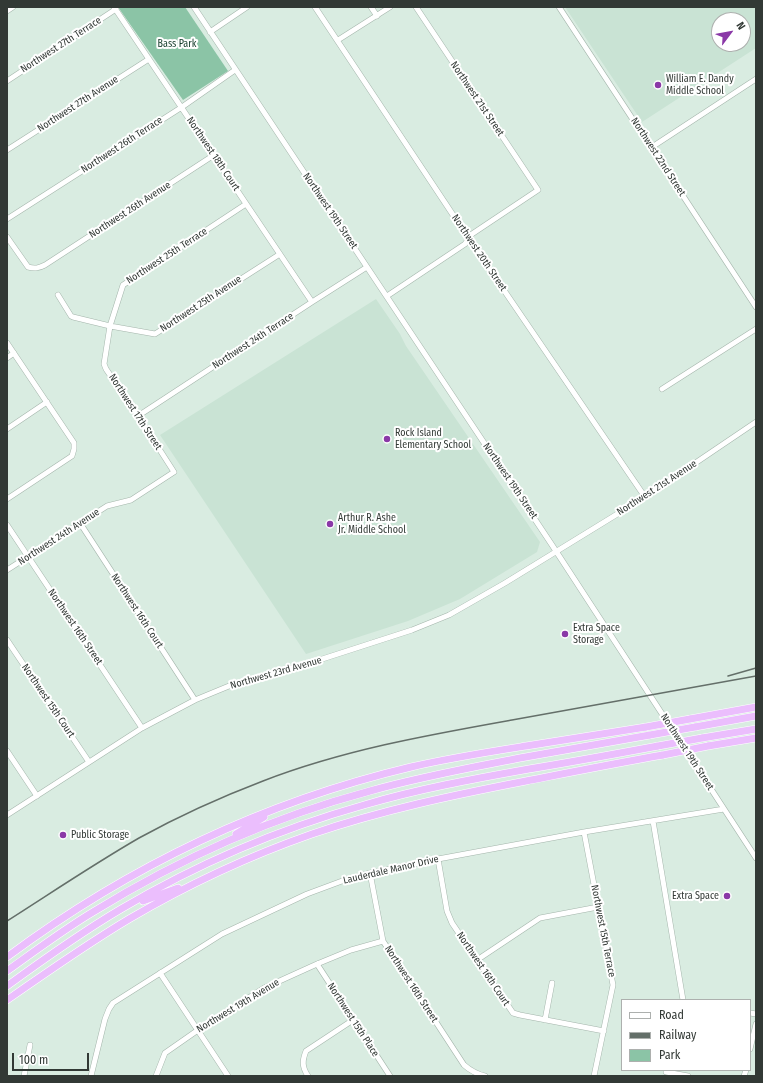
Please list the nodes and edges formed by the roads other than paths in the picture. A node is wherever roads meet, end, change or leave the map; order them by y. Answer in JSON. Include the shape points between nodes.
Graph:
{"nodes":[{"id":1,"x":13,"y":7,"type":"edge"},
{"id":2,"x":194,"y":7,"type":"edge"},
{"id":3,"x":247,"y":7,"type":"edge"},
{"id":4,"x":315,"y":7,"type":"edge"},
{"id":5,"x":371,"y":7,"type":"edge"},
{"id":6,"x":390,"y":7,"type":"edge"},
{"id":7,"x":416,"y":7,"type":"edge"},
{"id":8,"x":559,"y":7,"type":"edge"},
{"id":9,"x":115,"y":8,"type":"edge"},
{"id":10,"x":7,"y":11,"type":"edge"},
{"id":11,"x":377,"y":16,"type":"junction"},
{"id":12,"x":210,"y":32,"type":"junction"},
{"id":13,"x":338,"y":40,"type":"junction"},
{"id":14,"x":149,"y":58,"type":"junction"},
{"id":15,"x":235,"y":70,"type":"junction"},
{"id":16,"x":756,"y":79,"type":"edge"},
{"id":17,"x":7,"y":81,"type":"edge"},
{"id":18,"x":182,"y":107,"type":"junction"},
{"id":19,"x":652,"y":147,"type":"junction"},
{"id":20,"x":7,"y":150,"type":"edge"},
{"id":21,"x":214,"y":156,"type":"junction"},
{"id":22,"x":246,"y":204,"type":"junction"},
{"id":23,"x":7,"y":220,"type":"edge"},
{"id":24,"x":7,"y":237,"type":"edge"},
{"id":25,"x":469,"y":239,"type":"junction"},
{"id":26,"x":280,"y":254,"type":"junction"},
{"id":27,"x":367,"y":267,"type":"junction"},
{"id":28,"x":58,"y":295,"type":"dead end"},
{"id":29,"x":387,"y":296,"type":"junction"},
{"id":30,"x":312,"y":302,"type":"junction"},
{"id":31,"x":756,"y":307,"type":"edge"},
{"id":32,"x":110,"y":326,"type":"junction"},
{"id":33,"x":756,"y":329,"type":"edge"},
{"id":34,"x":7,"y":344,"type":"edge"},
{"id":35,"x":14,"y":353,"type":"junction"},
{"id":36,"x":7,"y":358,"type":"edge"},
{"id":37,"x":662,"y":389,"type":"dead end"},
{"id":38,"x":47,"y":402,"type":"junction"},
{"id":39,"x":138,"y":416,"type":"junction"},
{"id":40,"x":756,"y":422,"type":"edge"},
{"id":41,"x":7,"y":429,"type":"edge"},
{"id":42,"x":174,"y":472,"type":"joint"},
{"id":43,"x":645,"y":497,"type":"junction"},
{"id":44,"x":7,"y":499,"type":"edge"},
{"id":45,"x":80,"y":523,"type":"junction"},
{"id":46,"x":7,"y":525,"type":"edge"},
{"id":47,"x":556,"y":552,"type":"junction"},
{"id":48,"x":28,"y":556,"type":"junction"},
{"id":49,"x":7,"y":570,"type":"edge"},
{"id":50,"x":7,"y":640,"type":"edge"},
{"id":51,"x":195,"y":700,"type":"junction"},
{"id":52,"x":756,"y":707,"type":"edge"},
{"id":53,"x":756,"y":716,"type":"edge"},
{"id":54,"x":142,"y":728,"type":"junction"},
{"id":55,"x":756,"y":728,"type":"edge"},
{"id":56,"x":756,"y":738,"type":"edge"},
{"id":57,"x":7,"y":751,"type":"edge"},
{"id":58,"x":89,"y":762,"type":"junction"},
{"id":59,"x":37,"y":796,"type":"junction"},
{"id":60,"x":284,"y":806,"type":"junction"},
{"id":61,"x":724,"y":809,"type":"junction"},
{"id":62,"x":7,"y":815,"type":"edge"},
{"id":63,"x":653,"y":821,"type":"junction"},
{"id":64,"x":584,"y":832,"type":"junction"},
{"id":65,"x":209,"y":850,"type":"junction"},
{"id":66,"x":756,"y":858,"type":"edge"},
{"id":67,"x":438,"y":859,"type":"junction"},
{"id":68,"x":370,"y":873,"type":"junction"},
{"id":69,"x":210,"y":876,"type":"junction"},
{"id":70,"x":598,"y":907,"type":"junction"},
{"id":71,"x":121,"y":909,"type":"junction"},
{"id":72,"x":383,"y":941,"type":"junction"},
{"id":73,"x":7,"y":957,"type":"edge"},
{"id":74,"x":477,"y":960,"type":"junction"},
{"id":75,"x":317,"y":964,"type":"junction"},
{"id":76,"x":7,"y":971,"type":"edge"},
{"id":77,"x":160,"y":973,"type":"junction"},
{"id":78,"x":552,"y":983,"type":"dead end"},
{"id":79,"x":7,"y":986,"type":"edge"},
{"id":80,"x":683,"y":999,"type":"edge"},
{"id":81,"x":7,"y":1000,"type":"edge"},
{"id":82,"x":353,"y":1020,"type":"junction"},
{"id":83,"x":546,"y":1020,"type":"junction"},
{"id":84,"x":756,"y":1024,"type":"edge"},
{"id":85,"x":198,"y":1030,"type":"junction"},
{"id":86,"x":604,"y":1031,"type":"junction"},
{"id":87,"x":30,"y":1045,"type":"dead end"},
{"id":88,"x":751,"y":1045,"type":"edge"},
{"id":89,"x":666,"y":1073,"type":"edge"},
{"id":90,"x":24,"y":1076,"type":"edge"},
{"id":91,"x":91,"y":1076,"type":"edge"},
{"id":92,"x":156,"y":1076,"type":"edge"},
{"id":93,"x":228,"y":1076,"type":"edge"},
{"id":94,"x":308,"y":1076,"type":"edge"},
{"id":95,"x":390,"y":1076,"type":"edge"},
{"id":96,"x":485,"y":1076,"type":"edge"},
{"id":97,"x":594,"y":1076,"type":"edge"},
{"id":98,"x":688,"y":1076,"type":"edge"}],
"edges":[{"from":1,"to":10,"type":"street"},
{"from":2,"to":12,"type":"street","name":"Northwest 19th Street"},
{"from":3,"to":12,"type":"street"},
{"from":4,"to":13,"type":"street","name":"Northwest 20th Street"},
{"from":5,"to":11,"type":"street"},
{"from":6,"to":11,"type":"street"},
{"from":7,"to":25,"type":"street","name":"Northwest 21st Street","via":[[538,190],[472,234]]},
{"from":8,"to":19,"type":"street","name":"Northwest 22nd Street"},
{"from":9,"to":14,"type":"street","name":"Northwest 18th Court"},
{"from":9,"to":17,"type":"street","name":"Northwest 27th Terrace"},
{"from":11,"to":13,"type":"street"},
{"from":12,"to":15,"type":"street","name":"Northwest 19th Street"},
{"from":13,"to":25,"type":"street","name":"Northwest 20th Street"},
{"from":14,"to":18,"type":"street","name":"Northwest 18th Court"},
{"from":14,"to":20,"type":"street","name":"Northwest 27th Avenue"},
{"from":15,"to":18,"type":"street","name":"Northwest 26th Terrace"},
{"from":15,"to":27,"type":"street","name":"Northwest 19th Street"},
{"from":16,"to":19,"type":"street"},
{"from":18,"to":21,"type":"street","name":"Northwest 18th Court"},
{"from":18,"to":23,"type":"street","name":"Northwest 26th Terrace"},
{"from":19,"to":31,"type":"street","name":"Northwest 22nd Street"},
{"from":21,"to":22,"type":"street","name":"Northwest 18th Court"},
{"from":21,"to":24,"type":"street","name":"Northwest 26th Avenue","via":[[35,269],[28,267]]},
{"from":22,"to":26,"type":"street","name":"Northwest 18th Court"},
{"from":22,"to":32,"type":"street","name":"Northwest 25th Terrace","via":[[123,285]]},
{"from":25,"to":29,"type":"street"},
{"from":25,"to":43,"type":"street","name":"Northwest 20th Street"},
{"from":26,"to":30,"type":"street","name":"Northwest 18th Court"},
{"from":26,"to":32,"type":"street","name":"Northwest 25th Avenue","via":[[155,334]]},
{"from":27,"to":29,"type":"street","name":"Northwest 19th Street"},
{"from":27,"to":30,"type":"street","name":"Northwest 24th Terrace"},
{"from":28,"to":32,"type":"street","name":"Northwest 25th Avenue","via":[[71,316]]},
{"from":29,"to":47,"type":"street","name":"Northwest 19th Street"},
{"from":30,"to":39,"type":"street","name":"Northwest 24th Terrace"},
{"from":32,"to":39,"type":"street","name":"Northwest 17th Street","via":[[104,364]]},
{"from":33,"to":37,"type":"street"},
{"from":34,"to":35,"type":"street"},
{"from":35,"to":36,"type":"street"},
{"from":35,"to":38,"type":"street"},
{"from":38,"to":41,"type":"street"},
{"from":38,"to":44,"type":"street","via":[[74,443],[72,456]]},
{"from":39,"to":42,"type":"street","name":"Northwest 17th Street"},
{"from":40,"to":43,"type":"street","name":"Northwest 21st Avenue"},
{"from":42,"to":45,"type":"street","name":"Northwest 24th Avenue","via":[[132,500],[107,506]]},
{"from":43,"to":47,"type":"street","name":"Northwest 21st Avenue"},
{"from":45,"to":48,"type":"street","name":"Northwest 24th Avenue"},
{"from":45,"to":51,"type":"street","name":"Northwest 16th Court"},
{"from":46,"to":48,"type":"street","name":"Northwest 16th Street"},
{"from":47,"to":51,"type":"street","name":"Northwest 23rd Avenue","via":[[449,614],[412,630],[229,686]]},
{"from":47,"to":61,"type":"street","name":"Northwest 19th Street"},
{"from":48,"to":49,"type":"street","name":"Northwest 24th Avenue"},
{"from":48,"to":54,"type":"street","name":"Northwest 16th Street"},
{"from":50,"to":58,"type":"street","name":"Northwest 15th Court"},
{"from":51,"to":54,"type":"street","name":"Northwest 23rd Avenue"},
{"from":52,"to":60,"type":"highway","bridge":true,"via":[[431,763],[355,782]]},
{"from":53,"to":65,"type":"highway","bridge":true,"via":[[454,770],[338,800],[290,816]]},
{"from":54,"to":58,"type":"street","name":"Northwest 23rd Avenue"},
{"from":55,"to":71,"type":"highway","bridge":true,"via":[[455,782],[345,810],[240,849]]},
{"from":56,"to":69,"type":"highway","bridge":true,"via":[[456,795],[378,813],[296,840]]},
{"from":57,"to":59,"type":"street"},
{"from":58,"to":59,"type":"street","name":"Northwest 23rd Avenue"},
{"from":59,"to":62,"type":"street","name":"Northwest 23rd Avenue"},
{"from":60,"to":65,"type":"highway"},
{"from":60,"to":73,"type":"highway","via":[[212,835],[144,869],[68,914]]},
{"from":61,"to":63,"type":"street","name":"Lauderdale Manor Drive"},
{"from":61,"to":66,"type":"street","name":"Northwest 19th Street"},
{"from":63,"to":64,"type":"street","name":"Lauderdale Manor Drive"},
{"from":63,"to":80,"type":"street"},
{"from":64,"to":67,"type":"street","name":"Lauderdale Manor Drive"},
{"from":64,"to":70,"type":"street","name":"Northwest 15th Terrace"},
{"from":65,"to":76,"type":"highway","via":[[93,912]]},
{"from":67,"to":68,"type":"street","name":"Lauderdale Manor Drive"},
{"from":67,"to":74,"type":"street","name":"Northwest 16th Court","via":[[447,911],[452,923]]},
{"from":68,"to":72,"type":"street","name":"Northwest 16th Street"},
{"from":68,"to":77,"type":"street","name":"Lauderdale Manor Drive","via":[[308,894],[227,932]]},
{"from":69,"to":71,"type":"highway"},
{"from":69,"to":81,"type":"highway","via":[[154,904],[111,930]]},
{"from":70,"to":74,"type":"street","via":[[540,918]]},
{"from":70,"to":86,"type":"street","name":"Northwest 15th Terrace","via":[[613,985]]},
{"from":71,"to":79,"type":"highway"},
{"from":72,"to":75,"type":"street","name":"Northwest 19th Avenue","via":[[351,950]]},
{"from":72,"to":96,"type":"street","name":"Northwest 16th Street","via":[[464,1065],[476,1074]]},
{"from":74,"to":83,"type":"street","name":"Northwest 16th Court","via":[[512,1013]]},
{"from":75,"to":82,"type":"street","name":"Northwest 15th Place"},
{"from":75,"to":85,"type":"street","name":"Northwest 19th Avenue","via":[[264,988]]},
{"from":77,"to":85,"type":"street"},
{"from":77,"to":91,"type":"street","name":"Lauderdale Manor Drive","via":[[113,1003],[105,1019]]},
{"from":78,"to":83,"type":"street"},
{"from":82,"to":94,"type":"street","via":[[306,1051],[302,1059],[303,1069]]},
{"from":82,"to":95,"type":"street","name":"Northwest 15th Place"},
{"from":83,"to":86,"type":"street","name":"Northwest 16th Court"},
{"from":84,"to":88,"type":"street"},
{"from":85,"to":92,"type":"street","name":"Northwest 19th Avenue","via":[[165,1053]]},
{"from":85,"to":93,"type":"street"},
{"from":86,"to":97,"type":"street","name":"Northwest 15th Terrace"},
{"from":87,"to":90,"type":"street"},
{"from":89,"to":98,"type":"street"}]}
